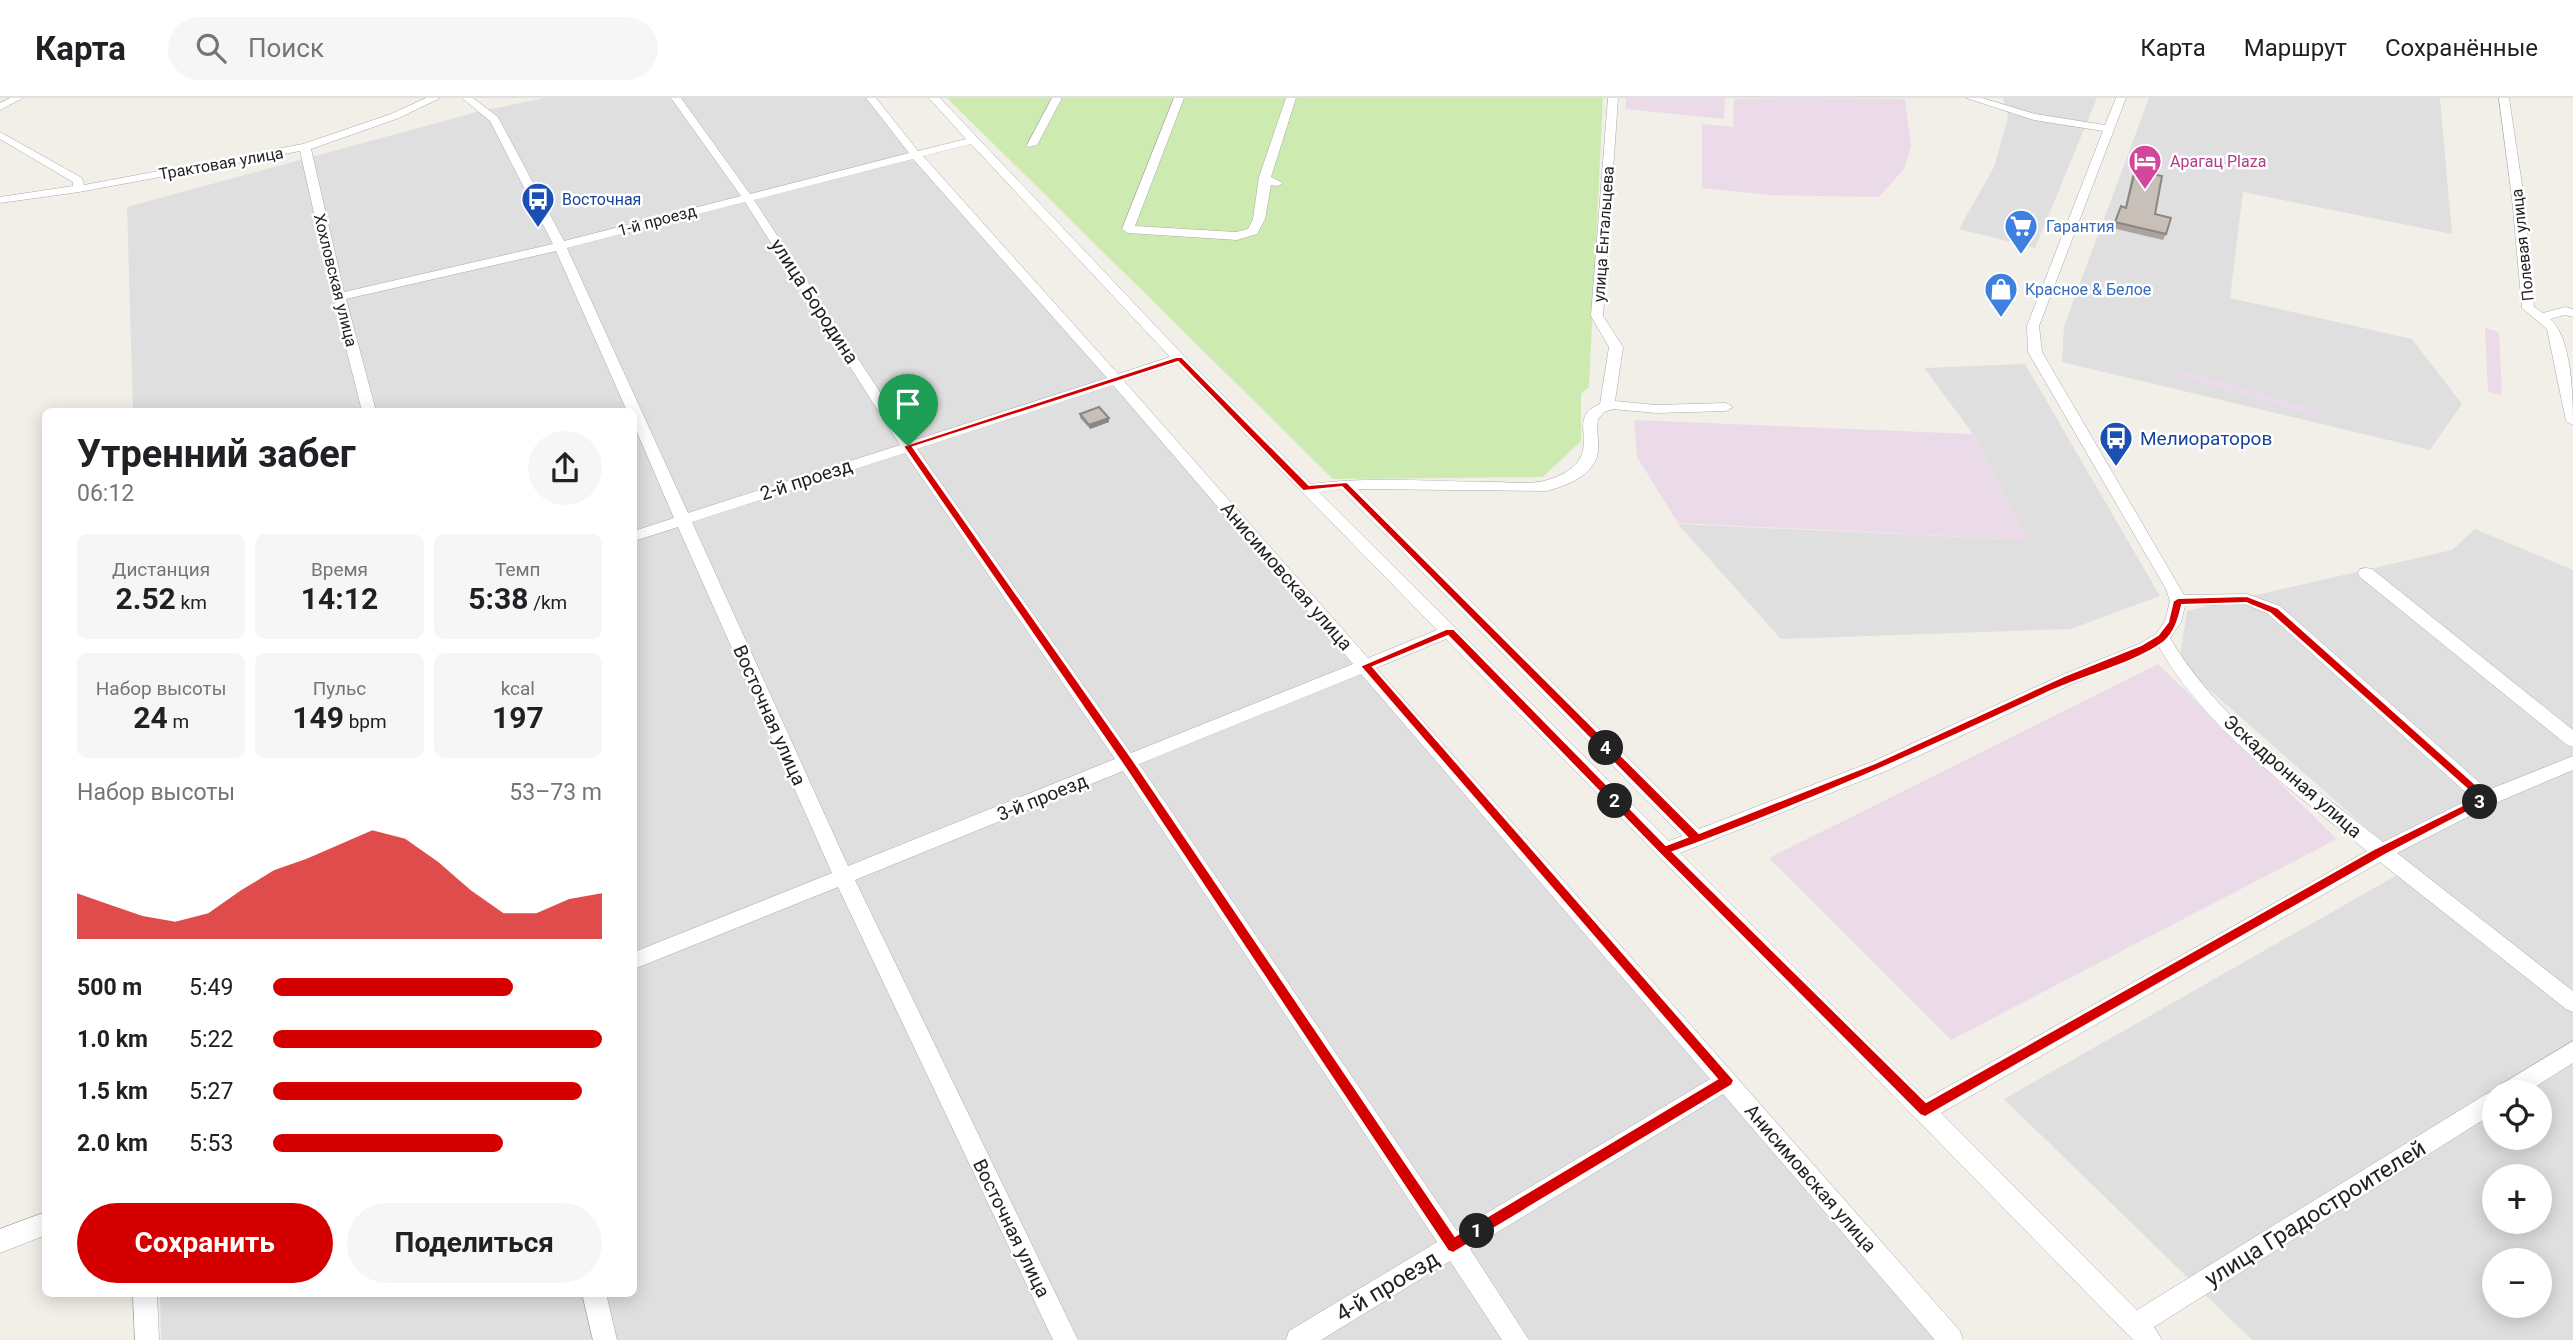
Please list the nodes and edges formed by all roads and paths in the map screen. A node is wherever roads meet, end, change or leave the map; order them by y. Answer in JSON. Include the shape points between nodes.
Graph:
{"nodes":[{"id":1,"x":18,"y":98,"type":"edge"},
{"id":2,"x":435,"y":98,"type":"edge"},
{"id":3,"x":467,"y":98,"type":"edge"},
{"id":4,"x":676,"y":98,"type":"edge"},
{"id":5,"x":870,"y":98,"type":"edge"},
{"id":6,"x":934,"y":98,"type":"edge"},
{"id":7,"x":1056,"y":98,"type":"edge"},
{"id":8,"x":1179,"y":98,"type":"edge"},
{"id":9,"x":1291,"y":98,"type":"edge"},
{"id":10,"x":1612,"y":98,"type":"edge"},
{"id":11,"x":1970,"y":98,"type":"edge"},
{"id":12,"x":2122,"y":98,"type":"edge"},
{"id":13,"x":2504,"y":98,"type":"edge"},
{"id":14,"x":0,"y":107,"type":"edge"},
{"id":15,"x":2110,"y":129,"type":"junction"},
{"id":16,"x":0,"y":135,"type":"edge"},
{"id":17,"x":974,"y":140,"type":"junction"},
{"id":18,"x":1032,"y":145,"type":"dead end"},
{"id":19,"x":305,"y":147,"type":"junction"},
{"id":20,"x":916,"y":155,"type":"junction"},
{"id":21,"x":79,"y":189,"type":"junction"},
{"id":22,"x":747,"y":197,"type":"junction"},
{"id":23,"x":0,"y":200,"type":"edge"},
{"id":24,"x":560,"y":246,"type":"junction"},
{"id":25,"x":339,"y":297,"type":"junction"},
{"id":26,"x":2573,"y":313,"type":"edge"},
{"id":27,"x":2540,"y":318,"type":"junction"},
{"id":28,"x":1179,"y":359,"type":"junction"},
{"id":29,"x":2568,"y":377,"type":"edge"},
{"id":30,"x":1116,"y":380,"type":"junction"},
{"id":31,"x":1607,"y":406,"type":"junction"},
{"id":32,"x":1726,"y":407,"type":"dead end"},
{"id":33,"x":368,"y":408,"type":"edge"},
{"id":34,"x":633,"y":408,"type":"edge"},
{"id":35,"x":637,"y":418,"type":"edge"},
{"id":36,"x":2573,"y":421,"type":"edge"},
{"id":37,"x":908,"y":446,"type":"junction"},
{"id":38,"x":1344,"y":484,"type":"junction"},
{"id":39,"x":1307,"y":489,"type":"junction"},
{"id":40,"x":683,"y":520,"type":"junction"},
{"id":41,"x":637,"y":535,"type":"edge"},
{"id":42,"x":2366,"y":573,"type":"dead end"},
{"id":43,"x":2178,"y":601,"type":"junction"},
{"id":44,"x":1450,"y":631,"type":"junction"},
{"id":45,"x":2162,"y":638,"type":"junction"},
{"id":46,"x":1366,"y":666,"type":"junction"},
{"id":47,"x":2573,"y":740,"type":"edge"},
{"id":48,"x":1128,"y":763,"type":"junction"},
{"id":49,"x":2573,"y":763,"type":"edge"},
{"id":50,"x":2486,"y":799,"type":"junction"},
{"id":51,"x":1697,"y":839,"type":"junction"},
{"id":52,"x":1664,"y":851,"type":"junction"},
{"id":53,"x":2381,"y":852,"type":"junction"},
{"id":54,"x":843,"y":876,"type":"junction"},
{"id":55,"x":637,"y":960,"type":"edge"},
{"id":56,"x":2573,"y":1003,"type":"edge"},
{"id":57,"x":2573,"y":1051,"type":"edge"},
{"id":58,"x":1727,"y":1080,"type":"junction"},
{"id":59,"x":2527,"y":1080,"type":"edge"},
{"id":60,"x":2482,"y":1109,"type":"edge"},
{"id":61,"x":1925,"y":1111,"type":"junction"},
{"id":62,"x":42,"y":1225,"type":"edge"},
{"id":63,"x":0,"y":1241,"type":"edge"},
{"id":64,"x":1453,"y":1245,"type":"junction"},
{"id":65,"x":145,"y":1297,"type":"edge"},
{"id":66,"x":595,"y":1297,"type":"edge"},
{"id":67,"x":2143,"y":1333,"type":"edge"},
{"id":68,"x":147,"y":1340,"type":"edge"},
{"id":69,"x":605,"y":1340,"type":"edge"},
{"id":70,"x":1066,"y":1340,"type":"edge"},
{"id":71,"x":1298,"y":1340,"type":"edge"},
{"id":72,"x":1517,"y":1340,"type":"edge"},
{"id":73,"x":1951,"y":1340,"type":"edge"}],
"edges":[{"from":1,"to":14,"type":"street"},
{"from":2,"to":19,"type":"street","name":"Трактовая улица","via":[[395,117]]},
{"from":3,"to":24,"type":"street","name":"Восточная улица","via":[[494,119]]},
{"from":4,"to":22,"type":"street","name":"улица Бородина"},
{"from":5,"to":20,"type":"street","name":"Анисимовская улица"},
{"from":6,"to":17,"type":"street"},
{"from":7,"to":18,"type":"street"},
{"from":8,"to":9,"type":"street","via":[[1128,229],[1237,236],[1253,231],[1272,182]]},
{"from":10,"to":31,"type":"street","name":"улица Ентальцева","via":[[1597,316],[1616,347]]},
{"from":11,"to":15,"type":"street","via":[[2034,117]]},
{"from":12,"to":15,"type":"street"},
{"from":13,"to":27,"type":"street","name":"Полевая улица","via":[[2528,308]]},
{"from":15,"to":43,"type":"street","via":[[2033,327],[2035,352]]},
{"from":16,"to":21,"type":"street","via":[[78,180]]},
{"from":17,"to":20,"type":"street","name":"1-й проезд"},
{"from":17,"to":28,"type":"street"},
{"from":19,"to":21,"type":"street","name":"Трактовая улица"},
{"from":19,"to":25,"type":"street","name":"Хохловская улица"},
{"from":20,"to":22,"type":"street","name":"1-й проезд"},
{"from":20,"to":30,"type":"street","name":"Анисимовская улица"},
{"from":21,"to":23,"type":"street","name":"Трактовая улица"},
{"from":22,"to":24,"type":"street","name":"1-й проезд"},
{"from":22,"to":37,"type":"street","name":"улица Бородина"},
{"from":24,"to":25,"type":"street","name":"1-й проезд"},
{"from":24,"to":34,"type":"street","name":"Восточная улица"},
{"from":25,"to":33,"type":"street","name":"Хохловская улица"},
{"from":26,"to":27,"type":"street"},
{"from":27,"to":29,"type":"street","name":"Полевая улица","via":[[2553,328]]},
{"from":28,"to":30,"type":"street","name":"2-й проезд"},
{"from":28,"to":39,"type":"street"},
{"from":29,"to":36,"type":"street","name":"Полевая улица"},
{"from":30,"to":37,"type":"street","name":"2-й проезд"},
{"from":30,"to":46,"type":"street","name":"Анисимовская улица"},
{"from":31,"to":32,"type":"street"},
{"from":31,"to":38,"type":"street","via":[[1592,415],[1587,463],[1562,481],[1419,487]]},
{"from":35,"to":40,"type":"street","name":"Восточная улица"},
{"from":37,"to":40,"type":"street","name":"2-й проезд"},
{"from":37,"to":48,"type":"street","name":"улица Бородина"},
{"from":38,"to":39,"type":"street"},
{"from":38,"to":51,"type":"street"},
{"from":39,"to":44,"type":"street"},
{"from":40,"to":41,"type":"street","name":"2-й проезд"},
{"from":40,"to":54,"type":"street","name":"Восточная улица"},
{"from":42,"to":47,"type":"street"},
{"from":43,"to":45,"type":"street","via":[[2173,622]]},
{"from":43,"to":50,"type":"street","via":[[2247,599],[2274,610]]},
{"from":44,"to":46,"type":"street","name":"3-й проезд"},
{"from":44,"to":52,"type":"street"},
{"from":45,"to":51,"type":"street","via":[[1880,766]]},
{"from":45,"to":53,"type":"street","name":"Эскадронная улица","via":[[2172,659],[2214,706],[2280,769]]},
{"from":46,"to":48,"type":"street","name":"3-й проезд"},
{"from":46,"to":58,"type":"street","name":"Анисимовская улица"},
{"from":48,"to":54,"type":"street","name":"3-й проезд"},
{"from":48,"to":64,"type":"street","name":"улица Бородина"},
{"from":49,"to":50,"type":"street"},
{"from":50,"to":53,"type":"street"},
{"from":51,"to":52,"type":"street"},
{"from":52,"to":61,"type":"street"},
{"from":53,"to":56,"type":"street","name":"Эскадронная улица"},
{"from":53,"to":61,"type":"street"},
{"from":54,"to":55,"type":"street","name":"3-й проезд"},
{"from":54,"to":70,"type":"street","name":"Восточная улица"},
{"from":57,"to":59,"type":"street"},
{"from":58,"to":64,"type":"street","name":"4-й проезд"},
{"from":58,"to":73,"type":"street","name":"Анисимовская улица"},
{"from":60,"to":67,"type":"street","name":"улица Градостроителей"},
{"from":61,"to":67,"type":"street"},
{"from":62,"to":63,"type":"street"},
{"from":64,"to":71,"type":"street","name":"4-й проезд"},
{"from":64,"to":72,"type":"street","name":"улица Бородина"},
{"from":65,"to":68,"type":"street"},
{"from":66,"to":69,"type":"street"}]}
